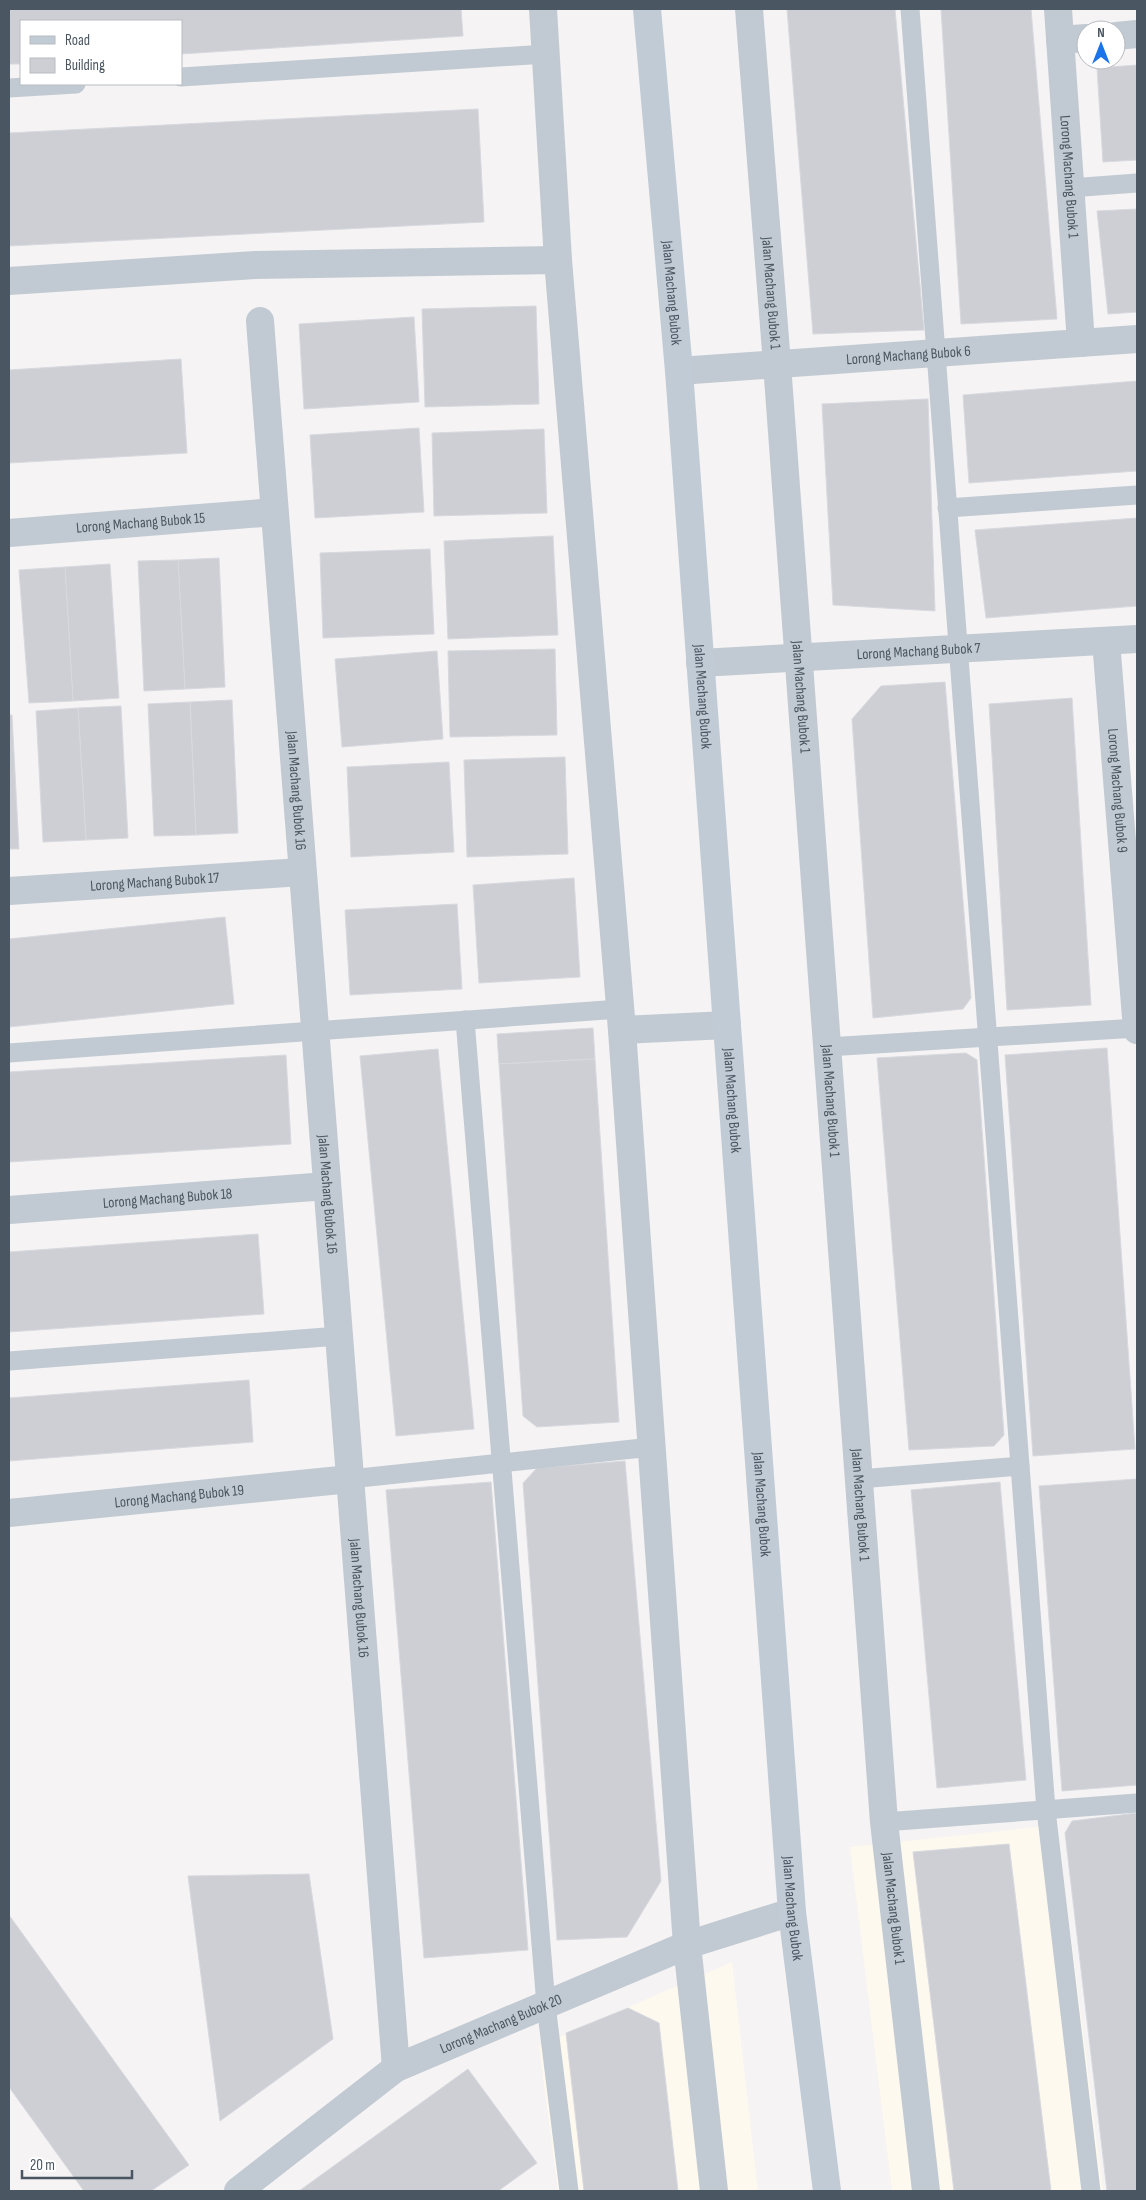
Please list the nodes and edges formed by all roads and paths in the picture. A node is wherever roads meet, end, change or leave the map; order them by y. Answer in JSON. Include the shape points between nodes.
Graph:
{"nodes":[{"id":1,"x":543,"y":9,"type":"edge"},
{"id":2,"x":646,"y":9,"type":"edge"},
{"id":3,"x":749,"y":9,"type":"edge"},
{"id":4,"x":910,"y":9,"type":"edge"},
{"id":5,"x":1058,"y":9,"type":"edge"},
{"id":6,"x":1073,"y":39,"type":"edge"},
{"id":7,"x":546,"y":54,"type":"junction"},
{"id":8,"x":182,"y":77,"type":"edge"},
{"id":9,"x":59,"y":85,"type":"edge"},
{"id":10,"x":9,"y":88,"type":"edge"},
{"id":11,"x":1137,"y":183,"type":"edge"},
{"id":12,"x":1070,"y":188,"type":"junction"},
{"id":13,"x":558,"y":260,"type":"junction"},
{"id":14,"x":9,"y":281,"type":"edge"},
{"id":15,"x":260,"y":321,"type":"dead end"},
{"id":16,"x":1137,"y":339,"type":"edge"},
{"id":17,"x":1081,"y":343,"type":"junction"},
{"id":18,"x":936,"y":353,"type":"junction"},
{"id":19,"x":777,"y":364,"type":"junction"},
{"id":20,"x":679,"y":371,"type":"junction"},
{"id":21,"x":1137,"y":495,"type":"edge"},
{"id":22,"x":947,"y":508,"type":"junction"},
{"id":23,"x":274,"y":512,"type":"junction"},
{"id":24,"x":9,"y":533,"type":"edge"},
{"id":25,"x":1137,"y":639,"type":"edge"},
{"id":26,"x":1106,"y":641,"type":"junction"},
{"id":27,"x":958,"y":649,"type":"junction"},
{"id":28,"x":798,"y":657,"type":"junction"},
{"id":29,"x":700,"y":664,"type":"junction"},
{"id":30,"x":302,"y":872,"type":"junction"},
{"id":31,"x":9,"y":891,"type":"edge"},
{"id":32,"x":465,"y":1020,"type":"junction"},
{"id":33,"x":621,"y":1020,"type":"junction"},
{"id":34,"x":727,"y":1025,"type":"junction"},
{"id":35,"x":1137,"y":1029,"type":"edge"},
{"id":36,"x":315,"y":1031,"type":"junction"},
{"id":37,"x":987,"y":1037,"type":"junction"},
{"id":38,"x":827,"y":1047,"type":"junction"},
{"id":39,"x":9,"y":1053,"type":"edge"},
{"id":40,"x":327,"y":1186,"type":"junction"},
{"id":41,"x":9,"y":1210,"type":"edge"},
{"id":42,"x":338,"y":1336,"type":"junction"},
{"id":43,"x":9,"y":1361,"type":"edge"},
{"id":44,"x":652,"y":1447,"type":"junction"},
{"id":45,"x":501,"y":1463,"type":"junction"},
{"id":46,"x":1020,"y":1466,"type":"junction"},
{"id":47,"x":859,"y":1478,"type":"junction"},
{"id":48,"x":350,"y":1479,"type":"junction"},
{"id":49,"x":9,"y":1513,"type":"edge"},
{"id":50,"x":1137,"y":1803,"type":"edge"},
{"id":51,"x":1046,"y":1810,"type":"junction"},
{"id":52,"x":884,"y":1822,"type":"junction"},
{"id":53,"x":792,"y":1912,"type":"junction"},
{"id":54,"x":687,"y":1945,"type":"junction"},
{"id":55,"x":546,"y":2005,"type":"junction"},
{"id":56,"x":396,"y":2068,"type":"junction"},
{"id":57,"x":565,"y":2189,"type":"edge"},
{"id":58,"x":238,"y":2191,"type":"edge"},
{"id":59,"x":714,"y":2191,"type":"edge"},
{"id":60,"x":827,"y":2191,"type":"edge"},
{"id":61,"x":926,"y":2191,"type":"edge"},
{"id":62,"x":1091,"y":2191,"type":"edge"}],
"edges":[{"from":1,"to":7,"type":"street"},
{"from":2,"to":20,"type":"main road","name":"Jalan Machang Bubok"},
{"from":3,"to":19,"type":"street","name":"Jalan Machang Bubok 1"},
{"from":4,"to":18,"type":"lane"},
{"from":5,"to":6,"type":"street","name":"Lorong Machang Bubok 1"},
{"from":6,"to":12,"type":"street","name":"Lorong Machang Bubok 1"},
{"from":7,"to":8,"type":"lane"},
{"from":7,"to":13,"type":"street"},
{"from":9,"to":10,"type":"lane"},
{"from":11,"to":12,"type":"lane"},
{"from":12,"to":17,"type":"street","name":"Lorong Machang Bubok 1"},
{"from":13,"to":14,"type":"street","via":[[255,265]]},
{"from":13,"to":33,"type":"street"},
{"from":15,"to":23,"type":"street","name":"Jalan Machang Bubok 16"},
{"from":16,"to":17,"type":"street","name":"Lorong Machang Bubok 6"},
{"from":17,"to":18,"type":"street","name":"Lorong Machang Bubok 6"},
{"from":18,"to":19,"type":"street","name":"Lorong Machang Bubok 6"},
{"from":18,"to":22,"type":"lane"},
{"from":19,"to":20,"type":"street","name":"Lorong Machang Bubok 6"},
{"from":19,"to":28,"type":"street","name":"Jalan Machang Bubok 1"},
{"from":20,"to":29,"type":"main road","name":"Jalan Machang Bubok"},
{"from":21,"to":22,"type":"lane"},
{"from":22,"to":27,"type":"lane"},
{"from":23,"to":24,"type":"street","name":"Lorong Machang Bubok 15"},
{"from":23,"to":30,"type":"street","name":"Jalan Machang Bubok 16"},
{"from":25,"to":26,"type":"street","name":"Lorong Machang Bubok 7"},
{"from":26,"to":27,"type":"street","name":"Lorong Machang Bubok 7"},
{"from":26,"to":35,"type":"street","name":"Lorong Machang Bubok 9"},
{"from":27,"to":28,"type":"street","name":"Lorong Machang Bubok 7"},
{"from":27,"to":37,"type":"lane"},
{"from":28,"to":29,"type":"street","name":"Lorong Machang Bubok 7"},
{"from":28,"to":38,"type":"street","name":"Jalan Machang Bubok 1"},
{"from":29,"to":34,"type":"main road","name":"Jalan Machang Bubok"},
{"from":30,"to":31,"type":"street","name":"Lorong Machang Bubok 17"},
{"from":30,"to":36,"type":"street","name":"Jalan Machang Bubok 16"},
{"from":32,"to":33,"type":"lane"},
{"from":32,"to":36,"type":"lane"},
{"from":32,"to":45,"type":"lane"},
{"from":33,"to":34,"type":"street"},
{"from":33,"to":44,"type":"street"},
{"from":34,"to":53,"type":"main road","name":"Jalan Machang Bubok"},
{"from":35,"to":37,"type":"lane"},
{"from":36,"to":39,"type":"lane"},
{"from":36,"to":40,"type":"street","name":"Jalan Machang Bubok 16"},
{"from":37,"to":38,"type":"lane"},
{"from":37,"to":46,"type":"lane"},
{"from":38,"to":47,"type":"street","name":"Jalan Machang Bubok 1"},
{"from":40,"to":41,"type":"street","name":"Lorong Machang Bubok 18"},
{"from":40,"to":42,"type":"street","name":"Jalan Machang Bubok 16"},
{"from":42,"to":43,"type":"lane"},
{"from":42,"to":48,"type":"street","name":"Jalan Machang Bubok 16"},
{"from":44,"to":45,"type":"lane"},
{"from":44,"to":54,"type":"street"},
{"from":45,"to":48,"type":"lane"},
{"from":45,"to":55,"type":"lane"},
{"from":46,"to":47,"type":"lane"},
{"from":46,"to":51,"type":"lane"},
{"from":47,"to":52,"type":"street","name":"Jalan Machang Bubok 1"},
{"from":48,"to":49,"type":"street","name":"Lorong Machang Bubok 19"},
{"from":48,"to":56,"type":"street","name":"Jalan Machang Bubok 16"},
{"from":50,"to":51,"type":"lane"},
{"from":51,"to":52,"type":"lane"},
{"from":51,"to":62,"type":"lane"},
{"from":52,"to":61,"type":"street","name":"Jalan Machang Bubok 1"},
{"from":53,"to":54,"type":"street","name":"Lorong Machang Bubok 20"},
{"from":53,"to":60,"type":"main road","name":"Jalan Machang Bubok"},
{"from":54,"to":55,"type":"street","name":"Lorong Machang Bubok 20"},
{"from":54,"to":59,"type":"street"},
{"from":55,"to":56,"type":"street","name":"Lorong Machang Bubok 20"},
{"from":55,"to":57,"type":"lane"},
{"from":56,"to":58,"type":"street","name":"Lorong Machang Bubok 20"}]}
